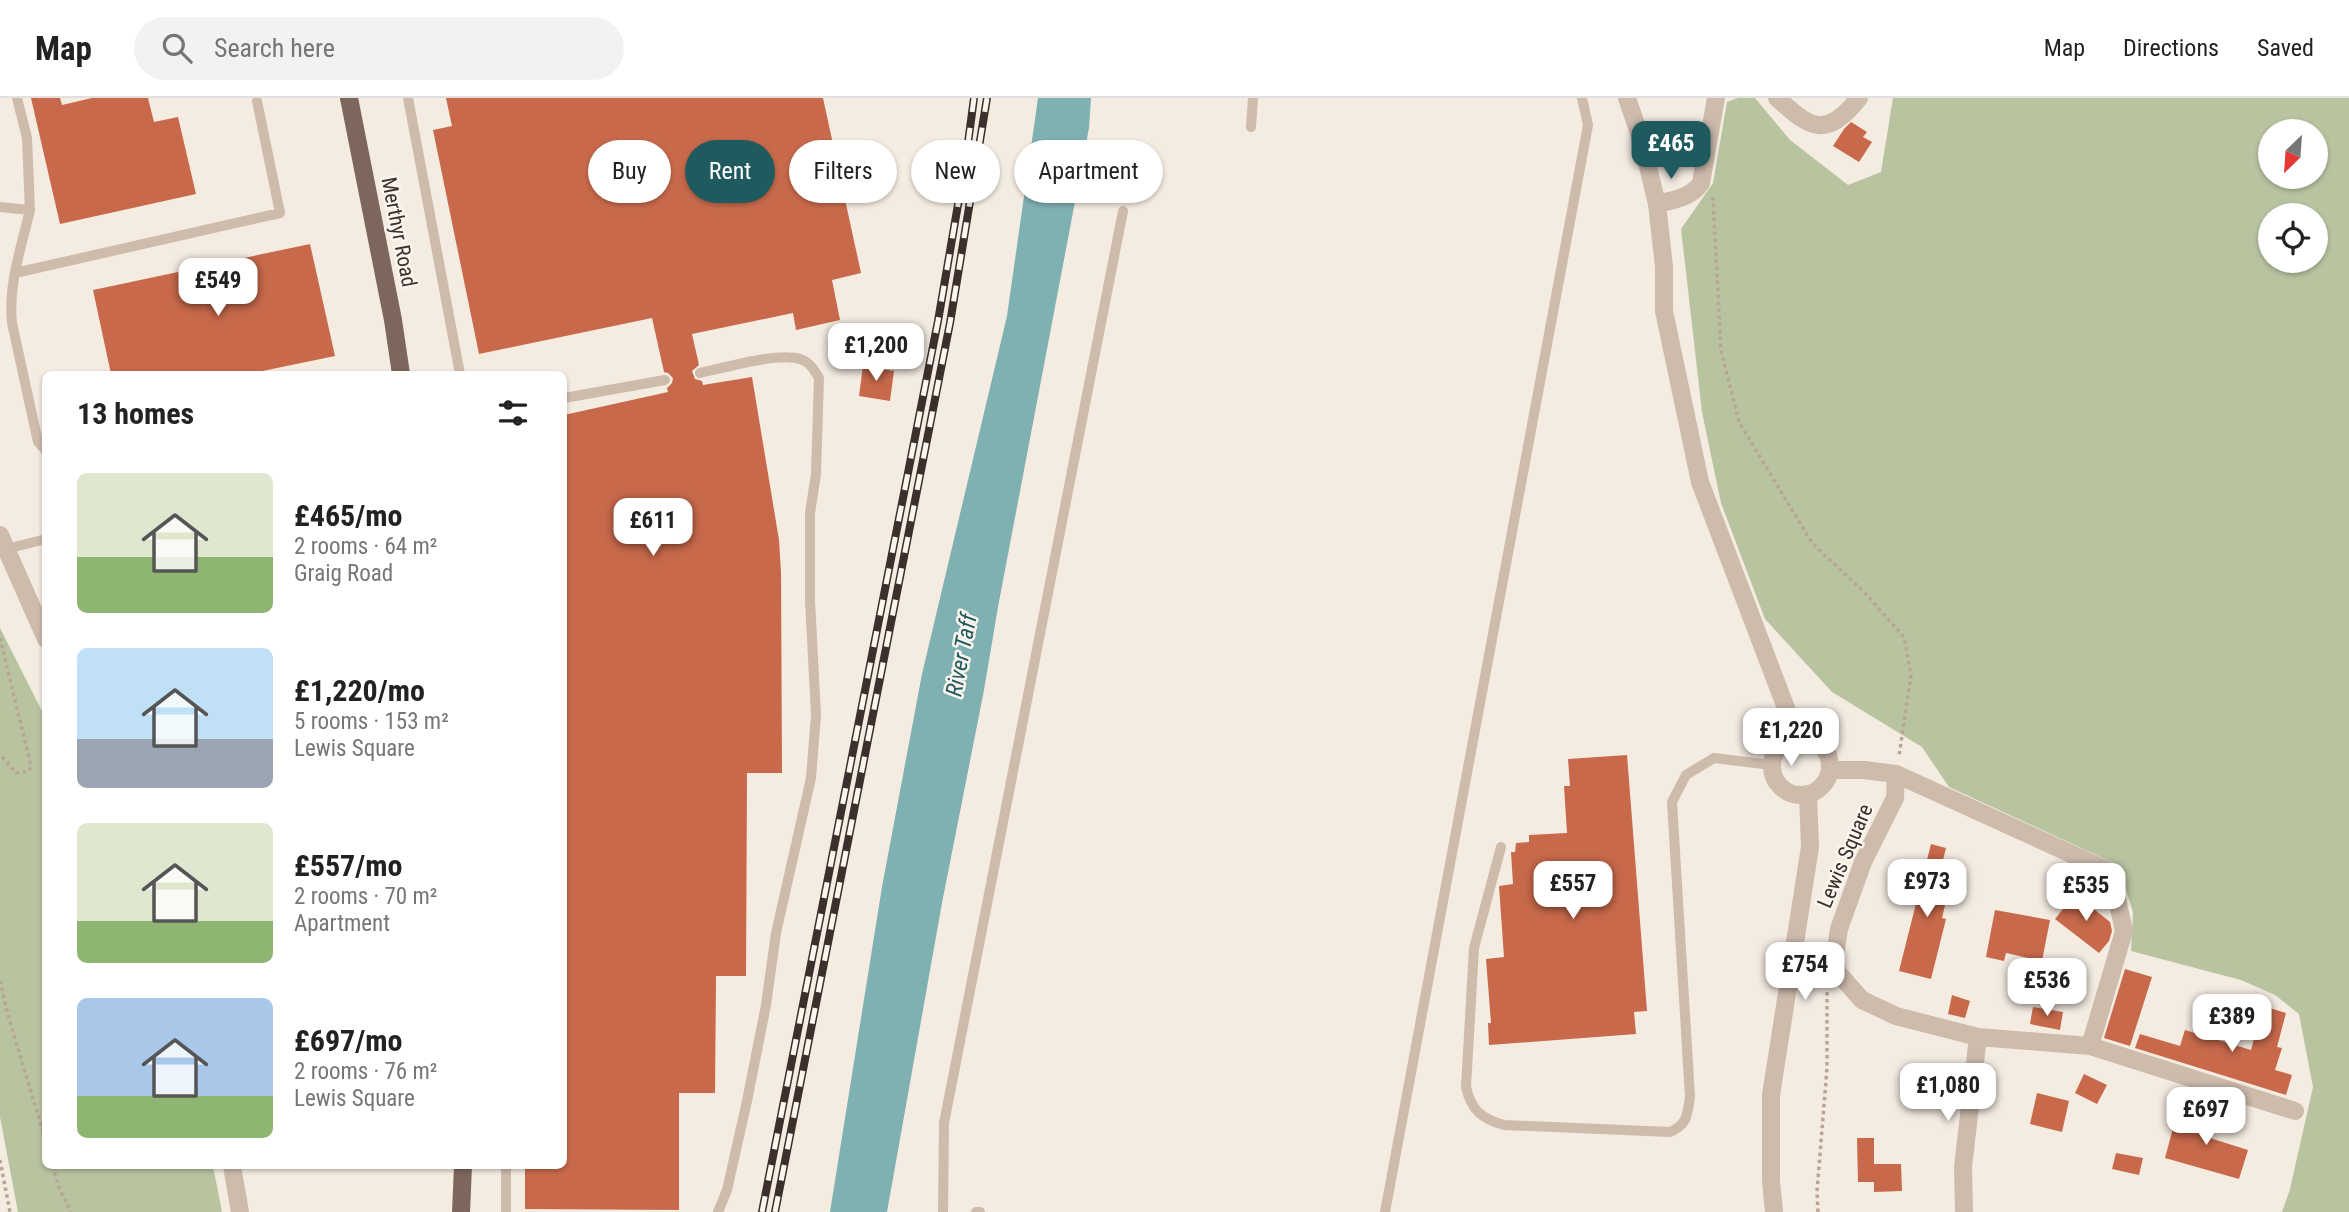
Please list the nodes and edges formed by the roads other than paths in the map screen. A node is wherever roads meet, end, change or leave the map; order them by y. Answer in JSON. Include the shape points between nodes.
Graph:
{"nodes":[{"id":1,"x":16,"y":98,"type":"edge"},
{"id":2,"x":349,"y":98,"type":"edge"},
{"id":3,"x":408,"y":98,"type":"edge"},
{"id":4,"x":1252,"y":98,"type":"edge"},
{"id":5,"x":1582,"y":98,"type":"edge"},
{"id":6,"x":1627,"y":98,"type":"edge"},
{"id":7,"x":1716,"y":98,"type":"edge"},
{"id":8,"x":1777,"y":98,"type":"edge"},
{"id":9,"x":1859,"y":98,"type":"edge"},
{"id":10,"x":257,"y":101,"type":"dead end"},
{"id":11,"x":1251,"y":127,"type":"dead end"},
{"id":12,"x":1657,"y":204,"type":"junction"},
{"id":13,"x":0,"y":207,"type":"edge"},
{"id":14,"x":30,"y":210,"type":"junction"},
{"id":15,"x":1122,"y":211,"type":"dead end"},
{"id":16,"x":15,"y":272,"type":"junction"},
{"id":17,"x":401,"y":371,"type":"edge"},
{"id":18,"x":459,"y":371,"type":"edge"},
{"id":19,"x":701,"y":373,"type":"dead end"},
{"id":20,"x":665,"y":380,"type":"dead end"},
{"id":21,"x":567,"y":397,"type":"edge"},
{"id":22,"x":42,"y":446,"type":"edge"},
{"id":23,"x":42,"y":540,"type":"edge"},
{"id":24,"x":3,"y":542,"type":"edge"},
{"id":25,"x":42,"y":630,"type":"edge"},
{"id":26,"x":1797,"y":737,"type":"junction"},
{"id":27,"x":1772,"y":765,"type":"junction"},
{"id":28,"x":1830,"y":770,"type":"junction"},
{"id":29,"x":1896,"y":774,"type":"junction"},
{"id":30,"x":1808,"y":795,"type":"junction"},
{"id":31,"x":1501,"y":847,"type":"dead end"},
{"id":32,"x":1978,"y":1037,"type":"junction"},
{"id":33,"x":2090,"y":1046,"type":"junction"},
{"id":34,"x":2295,"y":1111,"type":"dead end"},
{"id":35,"x":233,"y":1169,"type":"edge"},
{"id":36,"x":463,"y":1169,"type":"edge"},
{"id":37,"x":506,"y":1169,"type":"edge"},
{"id":38,"x":240,"y":1212,"type":"edge"},
{"id":39,"x":461,"y":1212,"type":"edge"},
{"id":40,"x":506,"y":1212,"type":"edge"},
{"id":41,"x":718,"y":1212,"type":"edge"},
{"id":42,"x":943,"y":1212,"type":"edge"},
{"id":43,"x":1385,"y":1212,"type":"edge"},
{"id":44,"x":1774,"y":1212,"type":"edge"},
{"id":45,"x":1964,"y":1212,"type":"edge"}],
"edges":[{"from":1,"to":14,"type":"lane","via":[[27,138]]},
{"from":2,"to":17,"type":"main road","name":"Merthyr Road"},
{"from":3,"to":18,"type":"lane"},
{"from":4,"to":11,"type":"lane"},
{"from":5,"to":43,"type":"lane","via":[[1588,125]]},
{"from":6,"to":12,"type":"street"},
{"from":7,"to":12,"type":"street","via":[[1701,183],[1680,199]]},
{"from":8,"to":9,"type":"street","via":[[1800,120],[1814,126],[1838,120]]},
{"from":10,"to":16,"type":"lane","via":[[280,213]]},
{"from":12,"to":26,"type":"street","via":[[1664,311],[1700,482]]},
{"from":13,"to":14,"type":"lane"},
{"from":14,"to":16,"type":"lane"},
{"from":15,"to":42,"type":"lane","via":[[944,1123]]},
{"from":16,"to":22,"type":"lane","via":[[12,324]]},
{"from":19,"to":41,"type":"lane","via":[[784,356],[802,359],[819,378],[810,513],[816,715],[811,778],[776,933],[747,1101]]},
{"from":20,"to":21,"type":"lane"},
{"from":23,"to":24,"type":"lane"},
{"from":24,"to":25,"type":"street"},
{"from":26,"to":27,"type":"street","via":[[1776,750]]},
{"from":26,"to":28,"type":"street","via":[[1822,745],[1831,761]]},
{"from":27,"to":30,"type":"street","via":[[1783,789]]},
{"from":27,"to":31,"type":"lane","via":[[1714,758],[1686,775],[1672,802],[1690,1097],[1687,1117],[1681,1127],[1670,1132],[1504,1125],[1480,1116],[1473,1106],[1466,1087],[1474,948]]},
{"from":28,"to":29,"type":"street"},
{"from":28,"to":30,"type":"street","via":[[1823,786]]},
{"from":29,"to":32,"type":"street","name":"Lewis Square","via":[[1895,798],[1839,929],[1834,962],[1862,1000],[1896,1016]]},
{"from":29,"to":33,"type":"street","via":[[2111,872],[2124,931]]},
{"from":30,"to":44,"type":"street","via":[[1810,847],[1772,1095]]},
{"from":32,"to":33,"type":"street"},
{"from":32,"to":45,"type":"street","via":[[1963,1167]]},
{"from":33,"to":34,"type":"street"},
{"from":35,"to":38,"type":"street"},
{"from":36,"to":39,"type":"main road"},
{"from":37,"to":40,"type":"lane"}]}
